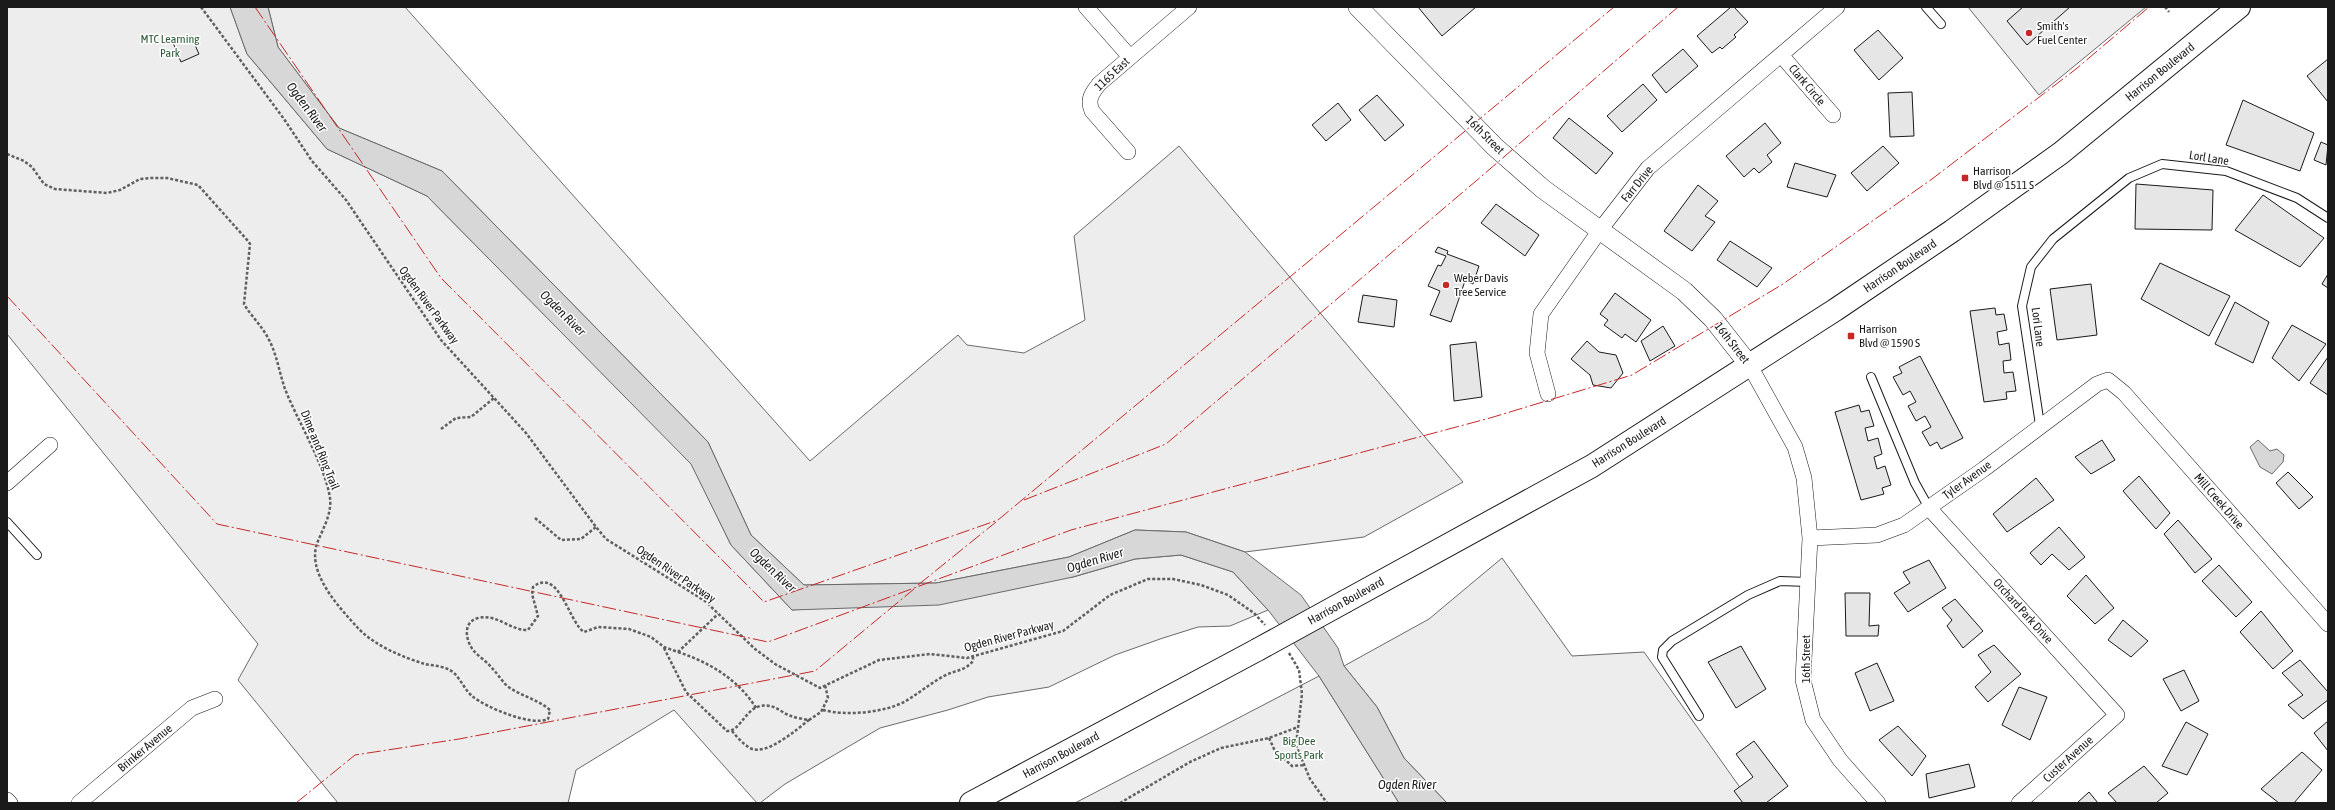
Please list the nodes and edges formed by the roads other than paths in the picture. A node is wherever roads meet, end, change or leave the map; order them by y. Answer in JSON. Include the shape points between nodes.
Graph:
{"nodes":[{"id":1,"x":1086,"y":7,"type":"edge"},
{"id":2,"x":1189,"y":7,"type":"edge"},
{"id":3,"x":1358,"y":7,"type":"edge"},
{"id":4,"x":1837,"y":7,"type":"edge"},
{"id":5,"x":1926,"y":7,"type":"edge"},
{"id":6,"x":2239,"y":7,"type":"edge"},
{"id":7,"x":1941,"y":24,"type":"dead end"},
{"id":8,"x":1781,"y":55,"type":"junction"},
{"id":9,"x":1130,"y":57,"type":"junction"},
{"id":10,"x":1833,"y":115,"type":"dead end"},
{"id":11,"x":1128,"y":152,"type":"dead end"},
{"id":12,"x":2089,"y":208,"type":"joint"},
{"id":13,"x":2328,"y":218,"type":"edge"},
{"id":14,"x":1600,"y":230,"type":"junction"},
{"id":15,"x":1750,"y":366,"type":"junction"},
{"id":16,"x":1871,"y":377,"type":"dead end"},
{"id":17,"x":2108,"y":380,"type":"joint"},
{"id":18,"x":1548,"y":394,"type":"dead end"},
{"id":19,"x":2040,"y":425,"type":"junction"},
{"id":20,"x":50,"y":445,"type":"dead end"},
{"id":21,"x":7,"y":483,"type":"edge"},
{"id":22,"x":1929,"y":508,"type":"junction"},
{"id":23,"x":7,"y":522,"type":"edge"},
{"id":24,"x":1810,"y":538,"type":"junction"},
{"id":25,"x":37,"y":555,"type":"dead end"},
{"id":26,"x":1808,"y":582,"type":"junction"},
{"id":27,"x":2328,"y":624,"type":"edge"},
{"id":28,"x":215,"y":699,"type":"dead end"},
{"id":29,"x":2117,"y":715,"type":"joint"},
{"id":30,"x":1699,"y":716,"type":"dead end"},
{"id":31,"x":7,"y":800,"type":"edge"},
{"id":32,"x":10,"y":803,"type":"edge"},
{"id":33,"x":79,"y":803,"type":"edge"},
{"id":34,"x":971,"y":803,"type":"edge"},
{"id":35,"x":1878,"y":803,"type":"edge"},
{"id":36,"x":2019,"y":803,"type":"edge"}],
"edges":[{"from":1,"to":9,"type":"street"},
{"from":2,"to":9,"type":"street","name":"1165 East"},
{"from":3,"to":14,"type":"street","name":"16th Street","via":[[1495,147],[1543,189]]},
{"from":4,"to":8,"type":"street","name":"Farr Drive"},
{"from":5,"to":7,"type":"lane"},
{"from":6,"to":15,"type":"main road","name":"Harrison Boulevard","via":[[2061,153],[1945,235]]},
{"from":8,"to":10,"type":"street","name":"Clark Circle"},
{"from":8,"to":14,"type":"street","name":"Farr Drive","via":[[1648,168]]},
{"from":9,"to":11,"type":"street","name":"1165 East","via":[[1099,84],[1090,96],[1089,103],[1092,111]]},
{"from":12,"to":13,"type":"lane","name":"Lorl Lane","via":[[2129,178],[2162,164],[2226,171],[2297,198]]},
{"from":12,"to":19,"type":"lane","name":"Lori Lane","via":[[2053,239],[2031,267],[2022,306]]},
{"from":14,"to":15,"type":"street","name":"16th Street","via":[[1684,291],[1713,319]]},
{"from":14,"to":18,"type":"street","name":"Farr Drive","via":[[1541,314],[1537,354]]},
{"from":15,"to":24,"type":"street","name":"16th Street","via":[[1795,447],[1804,478]]},
{"from":15,"to":34,"type":"main road","name":"Harrison Boulevard","bridge":true,"via":[[1566,481]]},
{"from":16,"to":22,"type":"lane","via":[[1915,483]]},
{"from":17,"to":19,"type":"street","name":"Tyler Avenue","via":[[2097,384]]},
{"from":17,"to":27,"type":"street","name":"Mill Creek Drive","via":[[2124,393]]},
{"from":19,"to":22,"type":"street","name":"Tyler Avenue"},
{"from":20,"to":21,"type":"street"},
{"from":22,"to":24,"type":"street","name":"Tyler Avenue","via":[[1904,525],[1877,535]]},
{"from":22,"to":29,"type":"street","name":"Orchard Park Drive"},
{"from":23,"to":25,"type":"lane"},
{"from":24,"to":26,"type":"street","name":"16th Street"},
{"from":26,"to":30,"type":"lane","via":[[1780,581],[1748,594],[1672,641],[1663,650],[1662,658]]},
{"from":26,"to":35,"type":"street","name":"16th Street","via":[[1803,680],[1813,720],[1840,760]]},
{"from":28,"to":33,"type":"street","name":"Brinker Avenue","via":[[192,708]]},
{"from":29,"to":36,"type":"street","name":"Custer Avenue"},
{"from":31,"to":32,"type":"street"}]}
